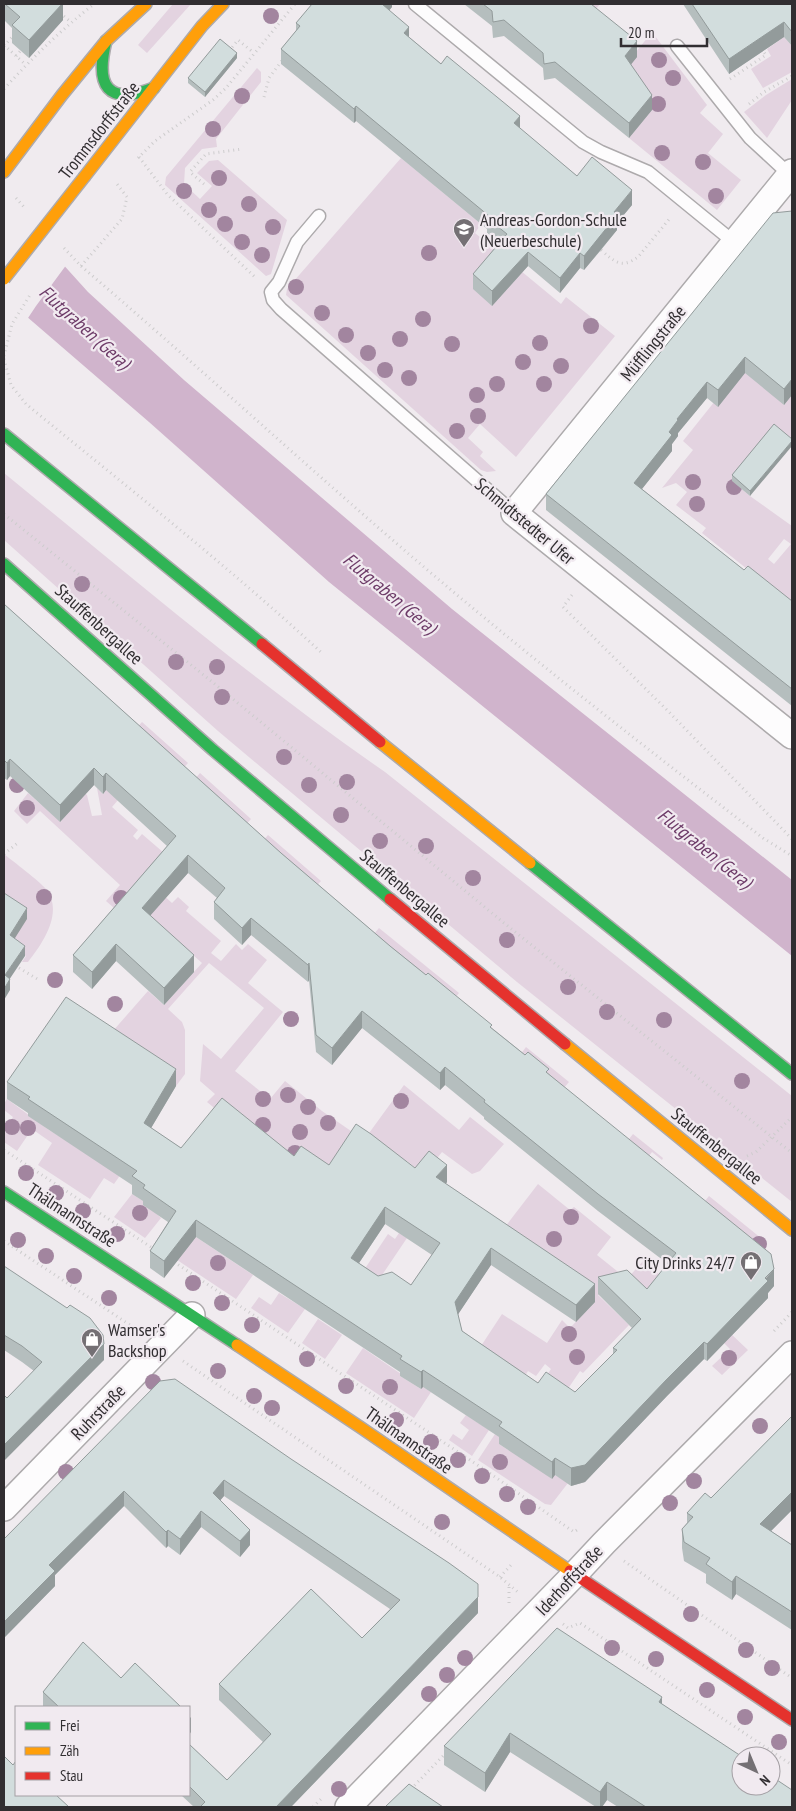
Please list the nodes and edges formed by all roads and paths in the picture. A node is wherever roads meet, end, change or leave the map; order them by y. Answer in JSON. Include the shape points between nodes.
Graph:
{"nodes":[{"id":1,"x":94,"y":4,"type":"edge"},
{"id":2,"x":146,"y":4,"type":"edge"},
{"id":3,"x":223,"y":4,"type":"edge"},
{"id":4,"x":295,"y":4,"type":"edge"},
{"id":5,"x":415,"y":4,"type":"edge"},
{"id":6,"x":57,"y":10,"type":"edge"},
{"id":7,"x":71,"y":22,"type":"junction"},
{"id":8,"x":18,"y":32,"type":"edge"},
{"id":9,"x":106,"y":41,"type":"junction"},
{"id":10,"x":25,"y":45,"type":"edge"},
{"id":11,"x":4,"y":46,"type":"edge"},
{"id":12,"x":677,"y":46,"type":"dead end"},
{"id":13,"x":763,"y":51,"type":"edge"},
{"id":14,"x":289,"y":52,"type":"edge"},
{"id":15,"x":254,"y":53,"type":"junction"},
{"id":16,"x":16,"y":56,"type":"junction"},
{"id":17,"x":224,"y":57,"type":"edge"},
{"id":18,"x":26,"y":65,"type":"junction"},
{"id":19,"x":792,"y":76,"type":"edge"},
{"id":20,"x":154,"y":88,"type":"junction"},
{"id":21,"x":4,"y":89,"type":"edge"},
{"id":22,"x":712,"y":91,"type":"junction"},
{"id":23,"x":264,"y":97,"type":"dead end"},
{"id":24,"x":732,"y":118,"type":"junction"},
{"id":25,"x":242,"y":149,"type":"dead end"},
{"id":26,"x":4,"y":172,"type":"edge"},
{"id":27,"x":790,"y":182,"type":"edge"},
{"id":28,"x":117,"y":184,"type":"dead end"},
{"id":29,"x":204,"y":184,"type":"dead end"},
{"id":30,"x":10,"y":192,"type":"dead end"},
{"id":31,"x":684,"y":202,"type":"junction"},
{"id":32,"x":30,"y":212,"type":"dead end"},
{"id":33,"x":319,"y":216,"type":"dead end"},
{"id":34,"x":735,"y":243,"type":"junction"},
{"id":35,"x":62,"y":245,"type":"dead end"},
{"id":36,"x":65,"y":248,"type":"dead end"},
{"id":37,"x":601,"y":250,"type":"edge"},
{"id":38,"x":59,"y":256,"type":"dead end"},
{"id":39,"x":81,"y":266,"type":"junction"},
{"id":40,"x":4,"y":278,"type":"edge"},
{"id":41,"x":36,"y":288,"type":"dead end"},
{"id":42,"x":271,"y":292,"type":"junction"},
{"id":43,"x":4,"y":358,"type":"edge"},
{"id":44,"x":4,"y":368,"type":"edge"},
{"id":45,"x":4,"y":434,"type":"edge"},
{"id":46,"x":514,"y":513,"type":"junction"},
{"id":47,"x":4,"y":514,"type":"edge"},
{"id":48,"x":4,"y":564,"type":"edge"},
{"id":49,"x":589,"y":574,"type":"junction"},
{"id":50,"x":792,"y":736,"type":"edge"},
{"id":51,"x":792,"y":839,"type":"edge"},
{"id":52,"x":20,"y":842,"type":"dead end"},
{"id":53,"x":4,"y":854,"type":"edge"},
{"id":54,"x":792,"y":856,"type":"edge"},
{"id":55,"x":19,"y":968,"type":"edge"},
{"id":56,"x":39,"y":980,"type":"dead end"},
{"id":57,"x":792,"y":1074,"type":"edge"},
{"id":58,"x":792,"y":1117,"type":"edge"},
{"id":59,"x":772,"y":1136,"type":"junction"},
{"id":60,"x":4,"y":1150,"type":"edge"},
{"id":61,"x":792,"y":1153,"type":"edge"},
{"id":62,"x":720,"y":1171,"type":"junction"},
{"id":63,"x":4,"y":1192,"type":"edge"},
{"id":64,"x":792,"y":1230,"type":"edge"},
{"id":65,"x":4,"y":1241,"type":"edge"},
{"id":66,"x":161,"y":1254,"type":"edge"},
{"id":67,"x":170,"y":1260,"type":"edge"},
{"id":68,"x":192,"y":1315,"type":"junction"},
{"id":69,"x":163,"y":1346,"type":"junction"},
{"id":70,"x":792,"y":1354,"type":"edge"},
{"id":71,"x":4,"y":1508,"type":"edge"},
{"id":72,"x":604,"y":1543,"type":"junction"},
{"id":73,"x":576,"y":1574,"type":"junction"},
{"id":74,"x":542,"y":1609,"type":"junction"},
{"id":75,"x":568,"y":1628,"type":"junction"},
{"id":76,"x":561,"y":1634,"type":"edge"},
{"id":77,"x":792,"y":1678,"type":"edge"},
{"id":78,"x":792,"y":1720,"type":"edge"},
{"id":79,"x":447,"y":1752,"type":"edge"},
{"id":80,"x":792,"y":1765,"type":"edge"},
{"id":81,"x":406,"y":1794,"type":"edge"},
{"id":82,"x":348,"y":1807,"type":"edge"}],
"edges":[{"from":1,"to":7,"type":"path"},
{"from":2,"to":9,"type":"main road"},
{"from":3,"to":20,"type":"main road","name":"Trommsdorffstraße"},
{"from":4,"to":15,"type":"path"},
{"from":5,"to":31,"type":"lane","via":[[583,142],[648,172]]},
{"from":6,"to":7,"type":"path"},
{"from":7,"to":18,"type":"path"},
{"from":8,"to":11,"type":"path"},
{"from":9,"to":20,"type":"main road","via":[[100,64],[109,90],[133,96]]},
{"from":9,"to":26,"type":"main road"},
{"from":10,"to":16,"type":"path"},
{"from":11,"to":16,"type":"path"},
{"from":12,"to":22,"type":"lane"},
{"from":13,"to":22,"type":"path","via":[[766,55]]},
{"from":14,"to":23,"type":"path","via":[[270,78]]},
{"from":15,"to":17,"type":"path","via":[[238,40]]},
{"from":15,"to":42,"type":"path","via":[[213,100],[138,157],[167,194]]},
{"from":16,"to":18,"type":"path"},
{"from":18,"to":21,"type":"path"},
{"from":19,"to":24,"type":"path","via":[[764,92]]},
{"from":20,"to":40,"type":"main road","name":"Trommsdorffstraße","bridge":true},
{"from":22,"to":24,"type":"lane"},
{"from":24,"to":27,"type":"lane"},
{"from":25,"to":29,"type":"path","via":[[206,154],[190,172]]},
{"from":27,"to":34,"type":"street","name":"Müfflingstraße"},
{"from":28,"to":39,"type":"path","via":[[127,197],[122,219]]},
{"from":30,"to":32,"type":"path"},
{"from":31,"to":34,"type":"lane"},
{"from":31,"to":37,"type":"path","via":[[632,261],[621,264]]},
{"from":33,"to":42,"type":"lane","via":[[297,242]]},
{"from":34,"to":46,"type":"street","name":"Müfflingstraße"},
{"from":35,"to":39,"type":"path"},
{"from":36,"to":38,"type":"path"},
{"from":39,"to":54,"type":"path","via":[[419,562],[586,700],[762,838]]},
{"from":41,"to":43,"type":"path","bridge":true,"via":[[12,324]]},
{"from":42,"to":46,"type":"lane","name":"Schmidtstedter Ufer","via":[[280,309]]},
{"from":43,"to":44,"type":"path"},
{"from":45,"to":57,"type":"main road"},
{"from":46,"to":49,"type":"street","name":"Schmidtstedter Ufer"},
{"from":47,"to":59,"type":"path","via":[[504,923]]},
{"from":48,"to":62,"type":"main road","name":"Stauffenbergallee","via":[[228,762],[497,989]]},
{"from":49,"to":50,"type":"street","name":"Schmidtstedter Ufer"},
{"from":49,"to":51,"type":"path","via":[[563,607]]},
{"from":52,"to":53,"type":"path"},
{"from":55,"to":56,"type":"path"},
{"from":58,"to":59,"type":"path"},
{"from":59,"to":61,"type":"path"},
{"from":59,"to":62,"type":"path","via":[[756,1152]]},
{"from":60,"to":66,"type":"path"},
{"from":62,"to":64,"type":"main road","name":"Stauffenbergallee"},
{"from":63,"to":68,"type":"main road","name":"Thälmannstraße"},
{"from":65,"to":69,"type":"path"},
{"from":67,"to":72,"type":"path","via":[[574,1532],[585,1524]]},
{"from":68,"to":69,"type":"street","name":"Ruhrstraße"},
{"from":68,"to":73,"type":"main road","name":"Thälmannstraße"},
{"from":69,"to":71,"type":"street","name":"Ruhrstraße"},
{"from":69,"to":74,"type":"path"},
{"from":70,"to":72,"type":"street","name":"Iderhoffstraße"},
{"from":72,"to":73,"type":"street","name":"Iderhoffstraße"},
{"from":72,"to":77,"type":"path","via":[[622,1560]]},
{"from":73,"to":74,"type":"street","name":"Iderhoffstraße"},
{"from":73,"to":78,"type":"main road","name":"Thälmannstraße"},
{"from":74,"to":75,"type":"path"},
{"from":74,"to":82,"type":"street","name":"Iderhoffstraße"},
{"from":75,"to":76,"type":"path"},
{"from":75,"to":80,"type":"path","via":[[580,1623]]},
{"from":79,"to":81,"type":"path"}]}
